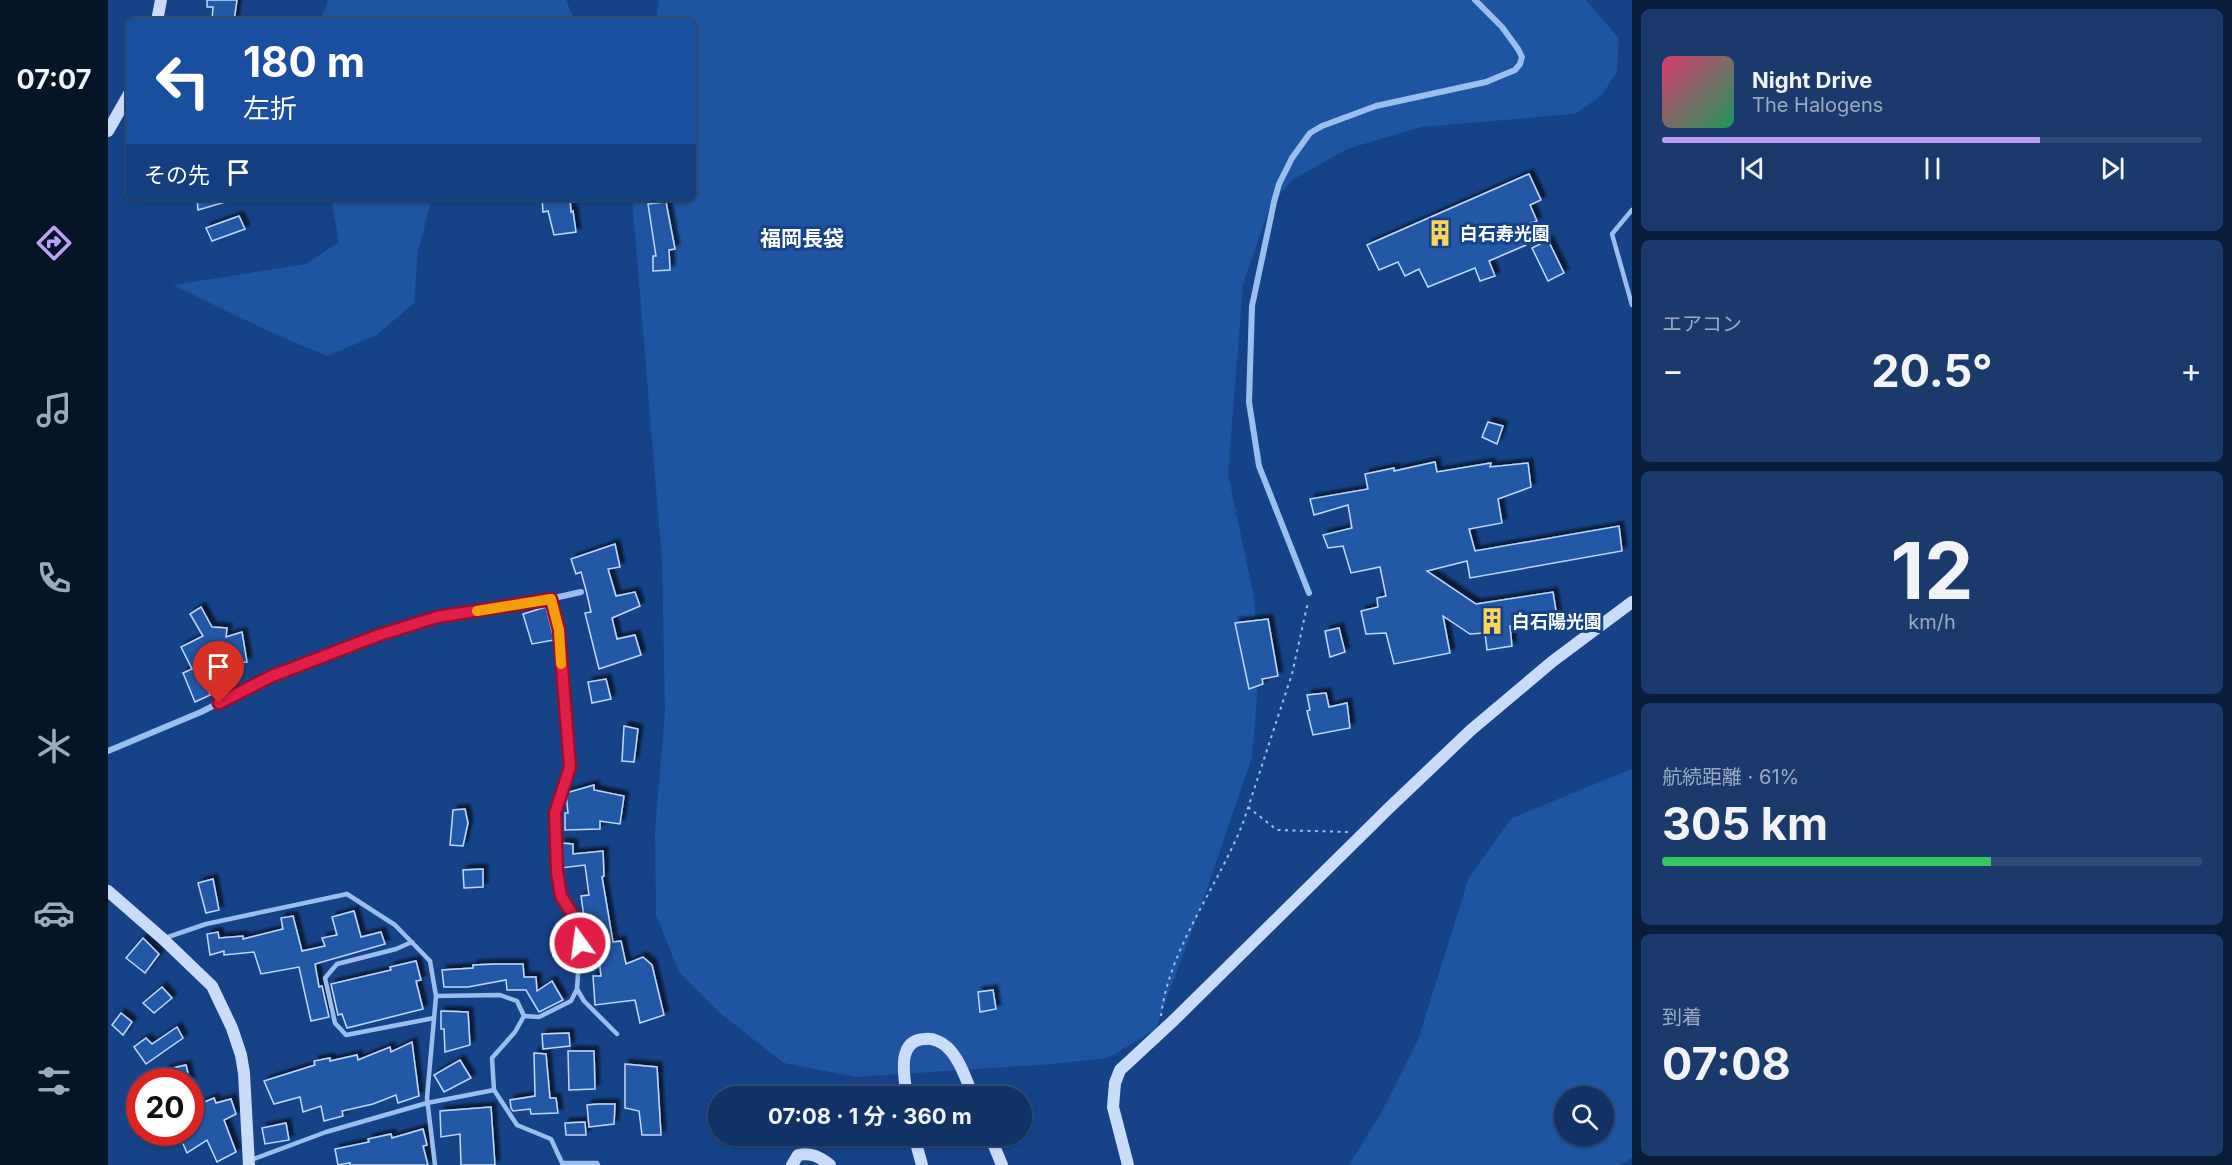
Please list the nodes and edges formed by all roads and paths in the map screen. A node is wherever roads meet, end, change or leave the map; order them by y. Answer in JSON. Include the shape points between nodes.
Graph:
{"nodes":[{"id":1,"x":161,"y":0,"type":"edge"},
{"id":2,"x":1475,"y":0,"type":"edge"},
{"id":3,"x":158,"y":18,"type":"edge"},
{"id":4,"x":126,"y":99,"type":"edge"},
{"id":5,"x":108,"y":131,"type":"edge"},
{"id":6,"x":1632,"y":210,"type":"edge"},
{"id":7,"x":1632,"y":305,"type":"edge"},
{"id":8,"x":581,"y":592,"type":"dead end"},
{"id":9,"x":1309,"y":593,"type":"joint"},
{"id":10,"x":551,"y":599,"type":"junction"},
{"id":11,"x":1632,"y":602,"type":"edge"},
{"id":12,"x":108,"y":751,"type":"edge"},
{"id":13,"x":1248,"y":807,"type":"junction"},
{"id":14,"x":1363,"y":834,"type":"junction"},
{"id":15,"x":108,"y":891,"type":"edge"},
{"id":16,"x":163,"y":939,"type":"junction"},
{"id":17,"x":412,"y":942,"type":"junction"},
{"id":18,"x":577,"y":989,"type":"junction"},
{"id":19,"x":435,"y":996,"type":"junction"},
{"id":20,"x":524,"y":1016,"type":"junction"},
{"id":21,"x":434,"y":1018,"type":"junction"},
{"id":22,"x":1159,"y":1033,"type":"junction"},
{"id":23,"x":617,"y":1034,"type":"dead end"},
{"id":24,"x":906,"y":1086,"type":"edge"},
{"id":25,"x":968,"y":1086,"type":"edge"},
{"id":26,"x":494,"y":1090,"type":"junction"},
{"id":27,"x":427,"y":1103,"type":"junction"},
{"id":28,"x":917,"y":1146,"type":"edge"},
{"id":29,"x":994,"y":1146,"type":"edge"},
{"id":30,"x":249,"y":1163,"type":"edge"},
{"id":31,"x":563,"y":1164,"type":"edge"},
{"id":32,"x":435,"y":1165,"type":"edge"},
{"id":33,"x":598,"y":1165,"type":"edge"},
{"id":34,"x":792,"y":1165,"type":"edge"},
{"id":35,"x":830,"y":1165,"type":"edge"},
{"id":36,"x":922,"y":1165,"type":"edge"},
{"id":37,"x":1002,"y":1165,"type":"edge"},
{"id":38,"x":1128,"y":1165,"type":"edge"}],
"edges":[{"from":1,"to":3,"type":"street"},
{"from":2,"to":9,"type":"street","via":[[1518,49],[1520,64],[1515,70],[1486,82],[1376,106],[1322,126],[1310,133],[1279,184],[1252,306],[1249,402],[1259,466]]},
{"from":4,"to":5,"type":"street"},
{"from":6,"to":7,"type":"lane","via":[[1612,234]]},
{"from":8,"to":10,"type":"street"},
{"from":9,"to":13,"type":"path","via":[[1292,674]]},
{"from":10,"to":12,"type":"street","via":[[437,617],[379,635],[272,676],[201,712]]},
{"from":10,"to":18,"type":"lane","via":[[559,630],[570,767],[555,813],[557,872],[561,896],[579,925]]},
{"from":11,"to":14,"type":"street","via":[[1471,730]]},
{"from":13,"to":14,"type":"path","via":[[1277,830]]},
{"from":13,"to":22,"type":"path","via":[[1163,996]]},
{"from":14,"to":22,"type":"street"},
{"from":15,"to":16,"type":"street"},
{"from":16,"to":17,"type":"lane","via":[[206,924],[347,894],[395,925]]},
{"from":16,"to":30,"type":"street","via":[[212,987],[232,1028],[242,1055]]},
{"from":17,"to":19,"type":"lane","via":[[430,961]]},
{"from":17,"to":21,"type":"lane","via":[[336,964],[325,978],[335,1023],[346,1035]]},
{"from":18,"to":20,"type":"lane","via":[[571,1001],[539,1017]]},
{"from":18,"to":23,"type":"lane"},
{"from":19,"to":20,"type":"lane","via":[[500,995],[518,1001]]},
{"from":19,"to":21,"type":"lane"},
{"from":20,"to":26,"type":"lane","via":[[492,1058]]},
{"from":21,"to":27,"type":"lane"},
{"from":22,"to":38,"type":"street","via":[[1120,1070],[1115,1083],[1113,1107]]},
{"from":24,"to":25,"type":"street","via":[[907,1048],[922,1039],[938,1041],[952,1053]]},
{"from":26,"to":27,"type":"lane"},
{"from":26,"to":31,"type":"lane","via":[[517,1125],[551,1139]]},
{"from":27,"to":30,"type":"lane","via":[[326,1132]]},
{"from":27,"to":32,"type":"lane"},
{"from":28,"to":36,"type":"street"},
{"from":29,"to":37,"type":"street"},
{"from":31,"to":33,"type":"lane"},
{"from":34,"to":35,"type":"street","via":[[804,1153]]}]}
